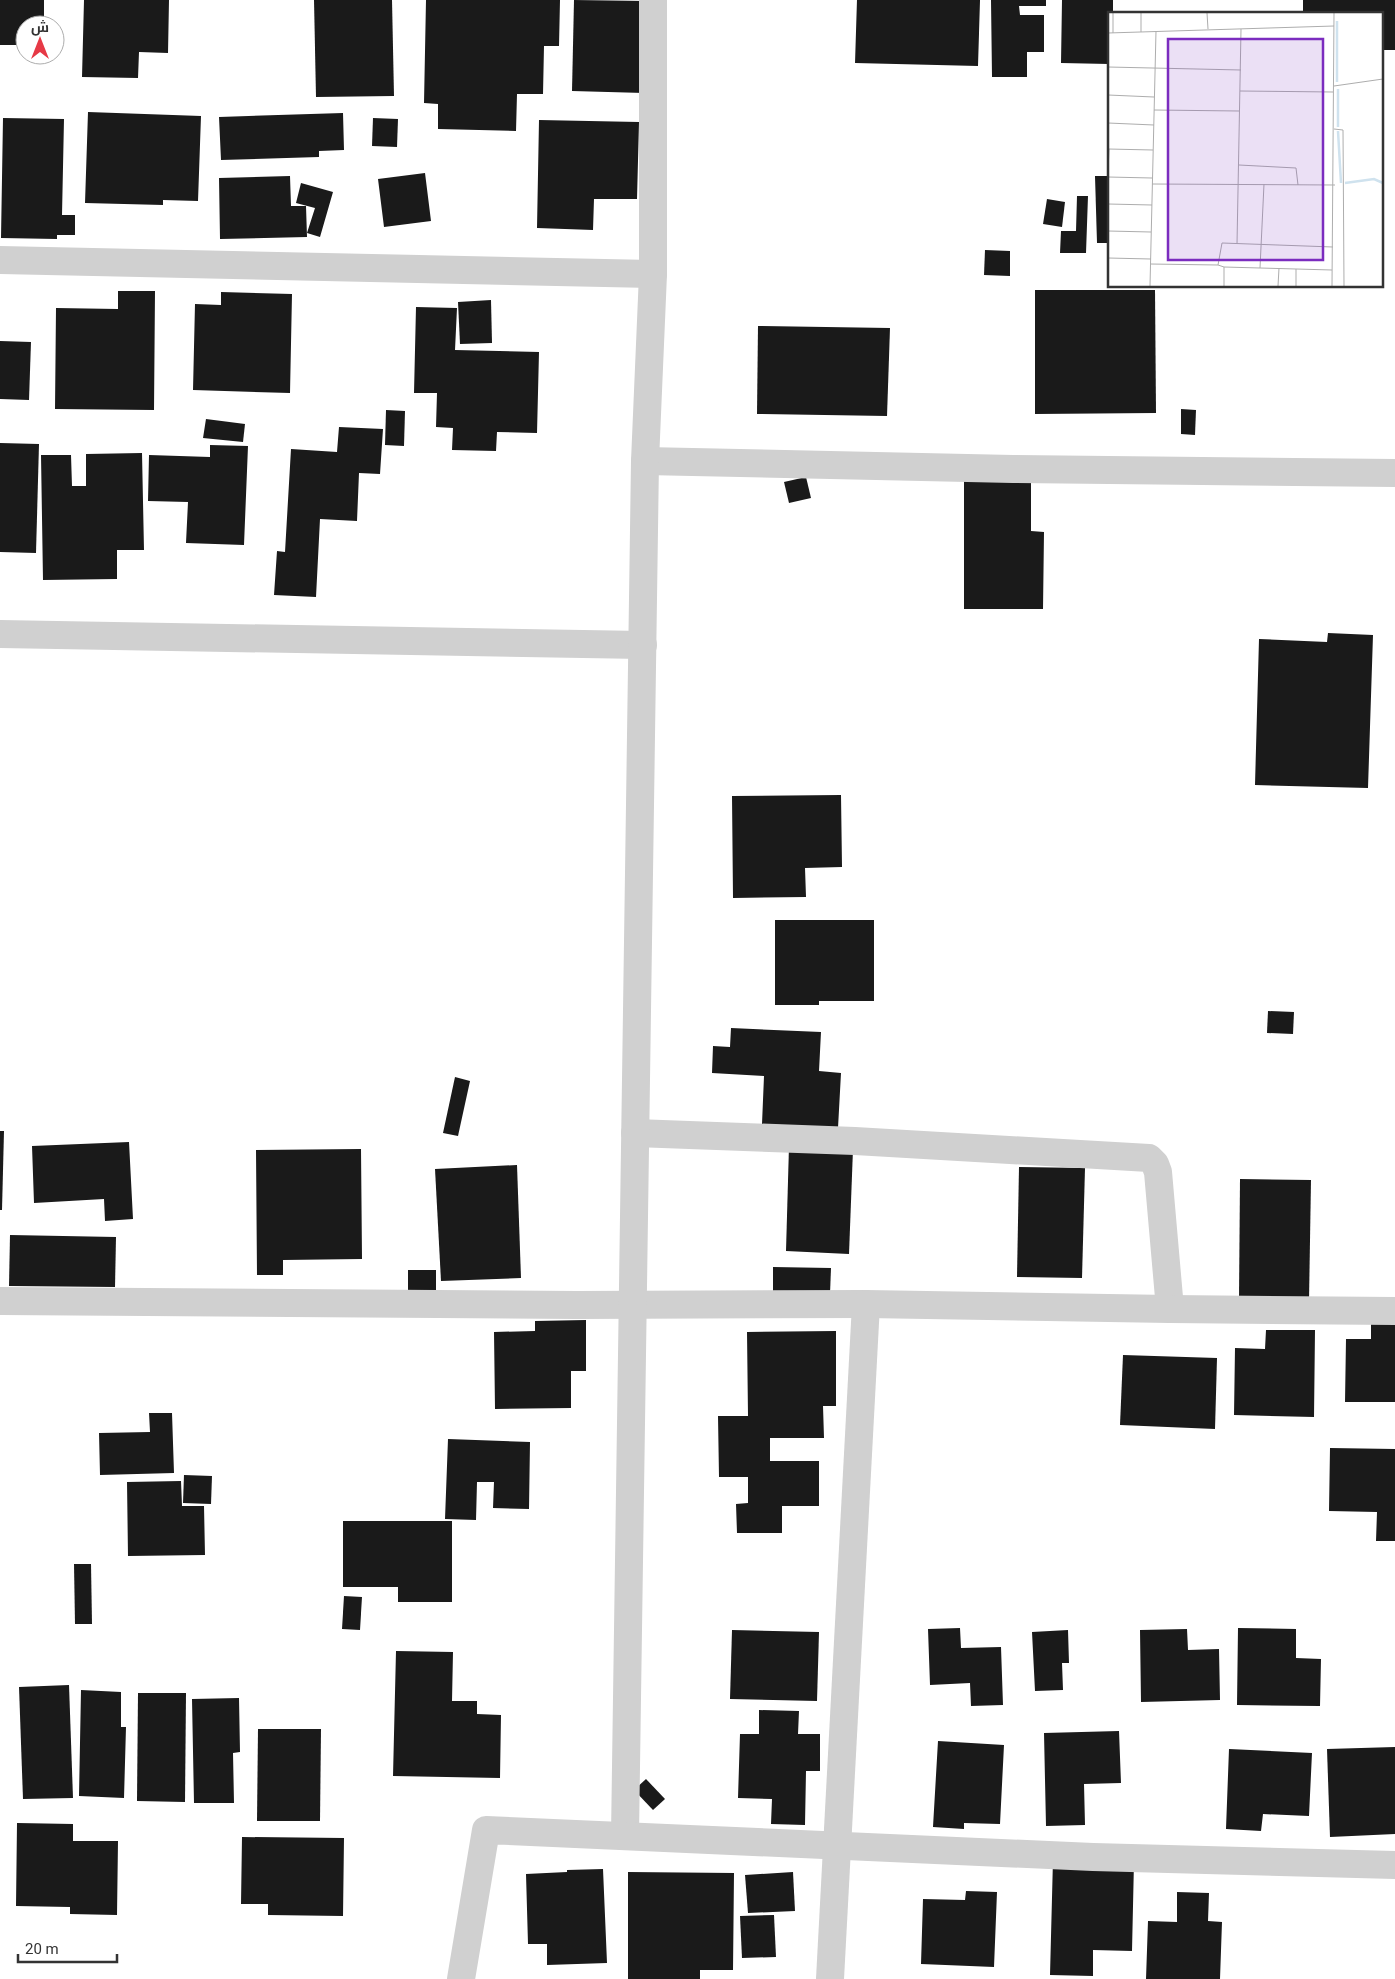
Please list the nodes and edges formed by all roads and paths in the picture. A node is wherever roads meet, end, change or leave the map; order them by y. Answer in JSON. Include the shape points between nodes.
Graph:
{"nodes":[{"id":1,"x":654,"y":0,"type":"edge"},
{"id":2,"x":0,"y":260,"type":"edge"},
{"id":3,"x":653,"y":274,"type":"junction"},
{"id":4,"x":645,"y":461,"type":"junction"},
{"id":5,"x":1395,"y":473,"type":"edge"},
{"id":6,"x":0,"y":634,"type":"edge"},
{"id":7,"x":643,"y":645,"type":"junction"},
{"id":8,"x":635,"y":1133,"type":"junction"},
{"id":9,"x":0,"y":1301,"type":"edge"},
{"id":10,"x":866,"y":1304,"type":"junction"},
{"id":11,"x":632,"y":1305,"type":"junction"},
{"id":12,"x":1170,"y":1309,"type":"junction"},
{"id":13,"x":1395,"y":1311,"type":"edge"},
{"id":14,"x":625,"y":1836,"type":"junction"},
{"id":15,"x":837,"y":1846,"type":"junction"},
{"id":16,"x":1395,"y":1865,"type":"edge"},
{"id":17,"x":462,"y":1979,"type":"edge"},
{"id":18,"x":830,"y":1979,"type":"edge"}],
"edges":[{"from":1,"to":3,"type":"street"},
{"from":2,"to":3,"type":"street"},
{"from":3,"to":4,"type":"street"},
{"from":4,"to":5,"type":"street","via":[[1013,470]]},
{"from":4,"to":7,"type":"street"},
{"from":6,"to":7,"type":"street"},
{"from":7,"to":8,"type":"street"},
{"from":8,"to":11,"type":"street"},
{"from":8,"to":12,"type":"street","via":[[855,1141],[1149,1158],[1156,1164],[1158,1172]]},
{"from":9,"to":11,"type":"street"},
{"from":10,"to":11,"type":"street"},
{"from":10,"to":12,"type":"street"},
{"from":10,"to":15,"type":"street"},
{"from":11,"to":14,"type":"street"},
{"from":12,"to":13,"type":"street"},
{"from":14,"to":15,"type":"street"},
{"from":14,"to":17,"type":"street","via":[[486,1830]]},
{"from":15,"to":16,"type":"street"},
{"from":15,"to":18,"type":"street"}]}
